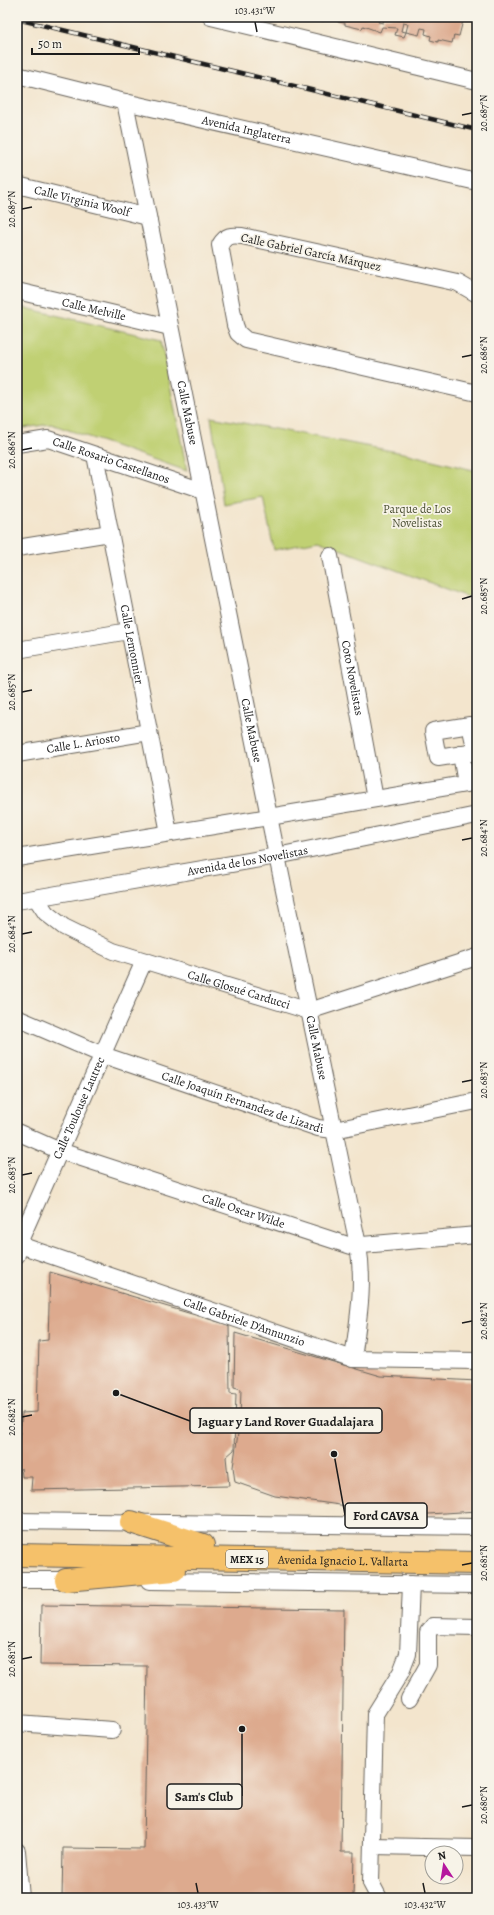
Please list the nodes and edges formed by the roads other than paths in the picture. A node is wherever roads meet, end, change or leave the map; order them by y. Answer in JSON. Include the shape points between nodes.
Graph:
{"nodes":[{"id":1,"x":211,"y":17,"type":"edge"},
{"id":2,"x":17,"y":75,"type":"edge"},
{"id":3,"x":477,"y":81,"type":"edge"},
{"id":4,"x":125,"y":102,"type":"junction"},
{"id":5,"x":477,"y":182,"type":"edge"},
{"id":6,"x":17,"y":185,"type":"edge"},
{"id":7,"x":148,"y":217,"type":"junction"},
{"id":8,"x":17,"y":291,"type":"edge"},
{"id":9,"x":477,"y":294,"type":"edge"},
{"id":10,"x":170,"y":327,"type":"junction"},
{"id":11,"x":477,"y":393,"type":"edge"},
{"id":12,"x":17,"y":444,"type":"edge"},
{"id":13,"x":94,"y":455,"type":"junction"},
{"id":14,"x":203,"y":491,"type":"junction"},
{"id":15,"x":110,"y":533,"type":"junction"},
{"id":16,"x":17,"y":548,"type":"edge"},
{"id":17,"x":330,"y":556,"type":"dead end"},
{"id":18,"x":129,"y":631,"type":"junction"},
{"id":19,"x":17,"y":650,"type":"edge"},
{"id":20,"x":149,"y":732,"type":"junction"},
{"id":21,"x":17,"y":754,"type":"edge"},
{"id":22,"x":461,"y":754,"type":"dead end"},
{"id":23,"x":472,"y":783,"type":"edge"},
{"id":24,"x":375,"y":799,"type":"junction"},
{"id":25,"x":477,"y":815,"type":"edge"},
{"id":26,"x":269,"y":817,"type":"junction"},
{"id":27,"x":169,"y":833,"type":"junction"},
{"id":28,"x":277,"y":856,"type":"junction"},
{"id":29,"x":17,"y":858,"type":"edge"},
{"id":30,"x":36,"y":898,"type":"junction"},
{"id":31,"x":17,"y":901,"type":"edge"},
{"id":32,"x":477,"y":956,"type":"edge"},
{"id":33,"x":144,"y":961,"type":"junction"},
{"id":34,"x":309,"y":1011,"type":"junction"},
{"id":35,"x":17,"y":1018,"type":"edge"},
{"id":36,"x":103,"y":1055,"type":"junction"},
{"id":37,"x":477,"y":1101,"type":"edge"},
{"id":38,"x":334,"y":1130,"type":"junction"},
{"id":39,"x":17,"y":1132,"type":"edge"},
{"id":40,"x":60,"y":1151,"type":"junction"},
{"id":41,"x":477,"y":1235,"type":"edge"},
{"id":42,"x":358,"y":1245,"type":"junction"},
{"id":43,"x":18,"y":1248,"type":"edge"},
{"id":44,"x":353,"y":1359,"type":"junction"},
{"id":45,"x":477,"y":1361,"type":"edge"},
{"id":46,"x":17,"y":1521,"type":"edge"},
{"id":47,"x":131,"y":1522,"type":"junction"},
{"id":48,"x":477,"y":1527,"type":"edge"},
{"id":49,"x":17,"y":1542,"type":"edge"},
{"id":50,"x":203,"y":1545,"type":"junction"},
{"id":51,"x":477,"y":1548,"type":"edge"},
{"id":52,"x":17,"y":1555,"type":"edge"},
{"id":53,"x":282,"y":1560,"type":"junction"},
{"id":54,"x":477,"y":1563,"type":"edge"},
{"id":55,"x":66,"y":1580,"type":"junction"},
{"id":56,"x":21,"y":1582,"type":"edge"},
{"id":57,"x":411,"y":1584,"type":"junction"},
{"id":58,"x":477,"y":1585,"type":"edge"},
{"id":59,"x":477,"y":1627,"type":"edge"},
{"id":60,"x":409,"y":1699,"type":"dead end"},
{"id":61,"x":17,"y":1723,"type":"edge"},
{"id":62,"x":112,"y":1730,"type":"dead end"},
{"id":63,"x":372,"y":1846,"type":"junction"},
{"id":64,"x":477,"y":1848,"type":"edge"},
{"id":65,"x":17,"y":1851,"type":"edge"},
{"id":66,"x":21,"y":1898,"type":"edge"},
{"id":67,"x":379,"y":1898,"type":"edge"}],
"edges":[{"from":1,"to":3,"type":"street"},
{"from":2,"to":4,"type":"street","name":"Avenida Inglaterra"},
{"from":4,"to":5,"type":"street","name":"Avenida Inglaterra"},
{"from":4,"to":7,"type":"street","name":"Calle Mabuse"},
{"from":6,"to":7,"type":"street","name":"Calle Virginia Woolf"},
{"from":7,"to":10,"type":"street","name":"Calle Mabuse"},
{"from":8,"to":10,"type":"street","name":"Calle Melville"},
{"from":9,"to":11,"type":"street","name":"Calle Gabriel García Márquez","via":[[458,283],[242,236],[232,235],[224,238],[220,245],[235,325],[238,333],[246,340]]},
{"from":10,"to":14,"type":"street","name":"Calle Mabuse"},
{"from":12,"to":13,"type":"street","name":"Calle Rosario Castellanos","via":[[48,439]]},
{"from":13,"to":14,"type":"street","name":"Calle Rosario Castellanos"},
{"from":13,"to":15,"type":"street","name":"Calle Lemonnier"},
{"from":14,"to":26,"type":"street","name":"Calle Mabuse"},
{"from":15,"to":16,"type":"street"},
{"from":15,"to":18,"type":"street","name":"Calle Lemonnier"},
{"from":17,"to":24,"type":"street","name":"Coto Novelistas"},
{"from":18,"to":19,"type":"street"},
{"from":18,"to":20,"type":"street","name":"Calle Lemonnier"},
{"from":20,"to":21,"type":"street","name":"Calle L. Ariosto"},
{"from":20,"to":27,"type":"street","name":"Calle Lemonnier"},
{"from":22,"to":23,"type":"street"},
{"from":23,"to":24,"type":"street"},
{"from":24,"to":26,"type":"street"},
{"from":25,"to":28,"type":"street","name":"Avenida de los Novelistas"},
{"from":26,"to":27,"type":"street"},
{"from":26,"to":28,"type":"street","name":"Calle Mabuse"},
{"from":27,"to":29,"type":"street"},
{"from":28,"to":30,"type":"street","name":"Avenida de los Novelistas"},
{"from":28,"to":34,"type":"street","name":"Calle Mabuse"},
{"from":30,"to":31,"type":"street","name":"Avenida de los Novelistas"},
{"from":30,"to":33,"type":"street","name":"Calle Glosué Carducci","via":[[46,913],[64,927],[113,951]]},
{"from":32,"to":34,"type":"street"},
{"from":33,"to":34,"type":"street","name":"Calle Glosué Carducci"},
{"from":33,"to":36,"type":"street","name":"Calle Toulouse Lautrec"},
{"from":34,"to":38,"type":"street","name":"Calle Mabuse"},
{"from":35,"to":36,"type":"street","name":"Calle Joaquín Fernandez de Lizardi"},
{"from":36,"to":38,"type":"street","name":"Calle Joaquín Fernandez de Lizardi","via":[[318,1128]]},
{"from":36,"to":40,"type":"street","name":"Calle Toulouse Lautrec"},
{"from":37,"to":38,"type":"street","name":"Calle Joaquín Fernandez de Lizardi"},
{"from":38,"to":42,"type":"street","name":"Calle Mabuse"},
{"from":39,"to":40,"type":"street","name":"Calle Oscar Wilde"},
{"from":40,"to":42,"type":"street","name":"Calle Oscar Wilde","via":[[351,1246]]},
{"from":40,"to":43,"type":"street","name":"Calle Toulouse Lautrec"},
{"from":41,"to":42,"type":"street","name":"Calle Oscar Wilde"},
{"from":42,"to":44,"type":"street","name":"Calle Mabuse","via":[[362,1268],[362,1296]]},
{"from":43,"to":44,"type":"street","name":"Calle Gabriele D'Annunzio"},
{"from":44,"to":45,"type":"street","name":"Calle Gabriele D'Annunzio"},
{"from":46,"to":47,"type":"street"},
{"from":47,"to":48,"type":"street"},
{"from":47,"to":50,"type":"highway"},
{"from":49,"to":50,"type":"highway","name":"Avenida Ignacio L. Vallarta","number":"MEX 15"},
{"from":50,"to":51,"type":"highway","name":"Avenida Ignacio L. Vallarta","number":"MEX 15"},
{"from":52,"to":53,"type":"highway","name":"Avenida Ignacio L. Vallarta","number":"MEX 15"},
{"from":53,"to":54,"type":"highway","name":"Avenida Ignacio L. Vallarta","number":"MEX 15"},
{"from":53,"to":55,"type":"highway"},
{"from":55,"to":56,"type":"street","name":"Avenida Ignacio L. Vallarta"},
{"from":55,"to":57,"type":"street","name":"Avenida Ignacio L. Vallarta"},
{"from":57,"to":58,"type":"street","name":"Avenida Ignacio L. Vallarta"},
{"from":57,"to":63,"type":"street","via":[[408,1654],[401,1672],[375,1714]]},
{"from":59,"to":60,"type":"street","via":[[433,1626],[428,1632],[428,1665]]},
{"from":61,"to":62,"type":"street"},
{"from":63,"to":64,"type":"street"},
{"from":63,"to":67,"type":"street","via":[[371,1883]]},
{"from":65,"to":66,"type":"street"}]}
